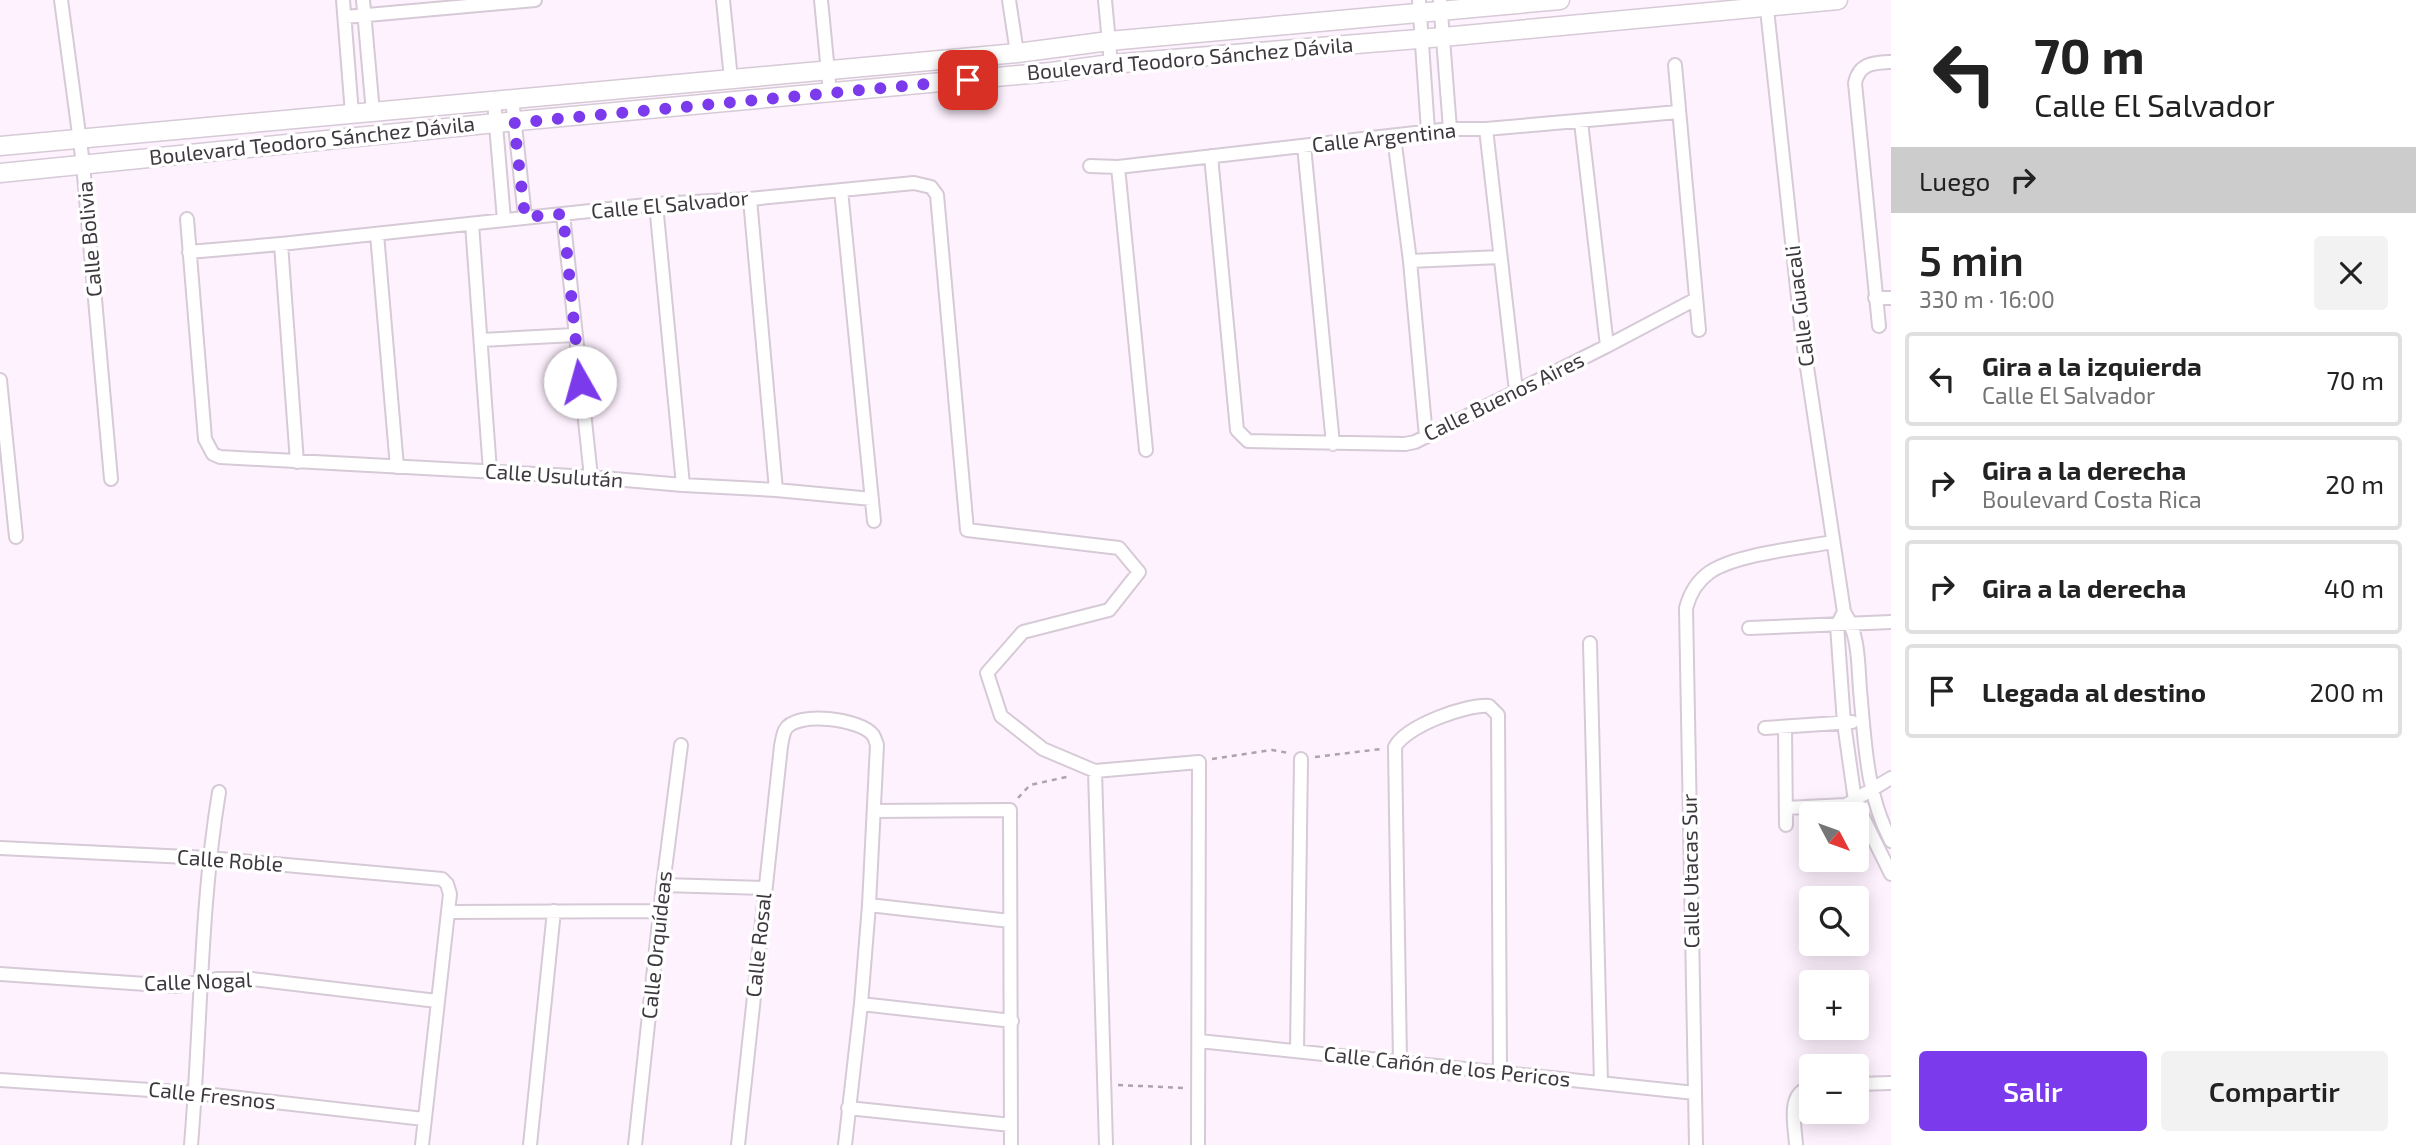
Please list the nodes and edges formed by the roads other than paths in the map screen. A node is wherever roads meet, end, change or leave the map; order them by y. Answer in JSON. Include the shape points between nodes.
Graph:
{"nodes":[{"id":1,"x":61,"y":0,"type":"edge"},
{"id":2,"x":343,"y":0,"type":"edge"},
{"id":3,"x":363,"y":0,"type":"edge"},
{"id":4,"x":535,"y":0,"type":"edge"},
{"id":5,"x":723,"y":0,"type":"edge"},
{"id":6,"x":821,"y":0,"type":"edge"},
{"id":7,"x":1009,"y":0,"type":"edge"},
{"id":8,"x":1105,"y":0,"type":"edge"},
{"id":9,"x":1560,"y":0,"type":"edge"},
{"id":10,"x":1838,"y":0,"type":"edge"},
{"id":11,"x":1766,"y":3,"type":"edge"},
{"id":12,"x":1441,"y":6,"type":"edge"},
{"id":13,"x":1419,"y":7,"type":"edge"},
{"id":14,"x":364,"y":16,"type":"junction"},
{"id":15,"x":345,"y":17,"type":"junction"},
{"id":16,"x":1443,"y":37,"type":"junction"},
{"id":17,"x":1421,"y":39,"type":"junction"},
{"id":18,"x":1109,"y":41,"type":"junction"},
{"id":19,"x":1017,"y":53,"type":"junction"},
{"id":20,"x":1891,"y":62,"type":"edge"},
{"id":21,"x":1111,"y":64,"type":"junction"},
{"id":22,"x":1675,"y":65,"type":"dead end"},
{"id":23,"x":827,"y":69,"type":"junction"},
{"id":24,"x":730,"y":79,"type":"junction"},
{"id":25,"x":830,"y":93,"type":"junction"},
{"id":26,"x":503,"y":99,"type":"junction"},
{"id":27,"x":1678,"y":112,"type":"junction"},
{"id":28,"x":373,"y":113,"type":"junction"},
{"id":29,"x":352,"y":114,"type":"junction"},
{"id":30,"x":1581,"y":122,"type":"junction"},
{"id":31,"x":496,"y":123,"type":"junction"},
{"id":32,"x":514,"y":123,"type":"junction"},
{"id":33,"x":1450,"y":129,"type":"junction"},
{"id":34,"x":1486,"y":129,"type":"junction"},
{"id":35,"x":1428,"y":131,"type":"junction"},
{"id":36,"x":1394,"y":137,"type":"junction"},
{"id":37,"x":79,"y":138,"type":"junction"},
{"id":38,"x":0,"y":146,"type":"edge"},
{"id":39,"x":1304,"y":146,"type":"junction"},
{"id":40,"x":1211,"y":156,"type":"junction"},
{"id":41,"x":83,"y":164,"type":"junction"},
{"id":42,"x":1090,"y":166,"type":"dead end"},
{"id":43,"x":1118,"y":167,"type":"junction"},
{"id":44,"x":0,"y":173,"type":"edge"},
{"id":45,"x":841,"y":190,"type":"junction"},
{"id":46,"x":750,"y":199,"type":"junction"},
{"id":47,"x":656,"y":204,"type":"junction"},
{"id":48,"x":563,"y":214,"type":"junction"},
{"id":49,"x":525,"y":217,"type":"junction"},
{"id":50,"x":187,"y":219,"type":"dead end"},
{"id":51,"x":504,"y":220,"type":"junction"},
{"id":52,"x":472,"y":224,"type":"junction"},
{"id":53,"x":377,"y":234,"type":"junction"},
{"id":54,"x":281,"y":244,"type":"junction"},
{"id":55,"x":189,"y":252,"type":"junction"},
{"id":56,"x":1500,"y":257,"type":"junction"},
{"id":57,"x":1410,"y":261,"type":"junction"},
{"id":58,"x":1875,"y":298,"type":"junction"},
{"id":59,"x":1891,"y":298,"type":"edge"},
{"id":60,"x":1696,"y":299,"type":"junction"},
{"id":61,"x":1879,"y":327,"type":"dead end"},
{"id":62,"x":1699,"y":330,"type":"dead end"},
{"id":63,"x":574,"y":335,"type":"junction"},
{"id":64,"x":481,"y":340,"type":"junction"},
{"id":65,"x":1607,"y":346,"type":"junction"},
{"id":66,"x":0,"y":380,"type":"edge"},
{"id":67,"x":1516,"y":391,"type":"junction"},
{"id":68,"x":1426,"y":437,"type":"junction"},
{"id":69,"x":1333,"y":444,"type":"junction"},
{"id":70,"x":1146,"y":450,"type":"dead end"},
{"id":71,"x":297,"y":462,"type":"junction"},
{"id":72,"x":397,"y":467,"type":"junction"},
{"id":73,"x":489,"y":471,"type":"junction"},
{"id":74,"x":591,"y":477,"type":"junction"},
{"id":75,"x":111,"y":480,"type":"dead end"},
{"id":76,"x":683,"y":485,"type":"junction"},
{"id":77,"x":776,"y":490,"type":"junction"},
{"id":78,"x":872,"y":499,"type":"junction"},
{"id":79,"x":6,"y":518,"type":"edge"},
{"id":80,"x":874,"y":521,"type":"dead end"},
{"id":81,"x":16,"y":537,"type":"dead end"},
{"id":82,"x":1833,"y":542,"type":"junction"},
{"id":83,"x":1844,"y":612,"type":"junction"},
{"id":84,"x":1891,"y":622,"type":"edge"},
{"id":85,"x":1852,"y":624,"type":"junction"},
{"id":86,"x":1837,"y":625,"type":"junction"},
{"id":87,"x":1749,"y":628,"type":"dead end"},
{"id":88,"x":1590,"y":643,"type":"dead end"},
{"id":89,"x":1863,"y":721,"type":"junction"},
{"id":90,"x":1844,"y":723,"type":"junction"},
{"id":91,"x":1785,"y":727,"type":"junction"},
{"id":92,"x":1765,"y":728,"type":"dead end"},
{"id":93,"x":681,"y":745,"type":"dead end"},
{"id":94,"x":1301,"y":759,"type":"dead end"},
{"id":95,"x":1095,"y":771,"type":"junction"},
{"id":96,"x":1891,"y":778,"type":"edge"},
{"id":97,"x":1870,"y":789,"type":"junction"},
{"id":98,"x":219,"y":792,"type":"dead end"},
{"id":99,"x":1855,"y":801,"type":"junction"},
{"id":100,"x":1786,"y":808,"type":"junction"},
{"id":101,"x":874,"y":811,"type":"junction"},
{"id":102,"x":1786,"y":825,"type":"dead end"},
{"id":103,"x":1891,"y":841,"type":"edge"},
{"id":104,"x":0,"y":848,"type":"edge"},
{"id":105,"x":208,"y":858,"type":"junction"},
{"id":106,"x":1891,"y":874,"type":"edge"},
{"id":107,"x":663,"y":885,"type":"junction"},
{"id":108,"x":765,"y":888,"type":"junction"},
{"id":109,"x":869,"y":905,"type":"junction"},
{"id":110,"x":554,"y":911,"type":"junction"},
{"id":111,"x":660,"y":911,"type":"junction"},
{"id":112,"x":449,"y":912,"type":"junction"},
{"id":113,"x":1010,"y":921,"type":"junction"},
{"id":114,"x":0,"y":974,"type":"edge"},
{"id":115,"x":202,"y":981,"type":"junction"},
{"id":116,"x":437,"y":1001,"type":"junction"},
{"id":117,"x":861,"y":1004,"type":"junction"},
{"id":118,"x":1012,"y":1021,"type":"junction"},
{"id":119,"x":1199,"y":1041,"type":"junction"},
{"id":120,"x":1297,"y":1051,"type":"junction"},
{"id":121,"x":1400,"y":1062,"type":"junction"},
{"id":122,"x":1500,"y":1073,"type":"junction"},
{"id":123,"x":0,"y":1080,"type":"edge"},
{"id":124,"x":1601,"y":1083,"type":"junction"},
{"id":125,"x":1891,"y":1083,"type":"edge"},
{"id":126,"x":1869,"y":1084,"type":"edge"},
{"id":127,"x":1799,"y":1092,"type":"edge"},
{"id":128,"x":195,"y":1093,"type":"junction"},
{"id":129,"x":1695,"y":1093,"type":"junction"},
{"id":130,"x":848,"y":1108,"type":"junction"},
{"id":131,"x":424,"y":1119,"type":"junction"},
{"id":132,"x":1011,"y":1125,"type":"junction"},
{"id":133,"x":191,"y":1145,"type":"edge"},
{"id":134,"x":422,"y":1145,"type":"edge"},
{"id":135,"x":530,"y":1145,"type":"edge"},
{"id":136,"x":635,"y":1145,"type":"edge"},
{"id":137,"x":738,"y":1145,"type":"edge"},
{"id":138,"x":845,"y":1145,"type":"edge"},
{"id":139,"x":1011,"y":1145,"type":"edge"},
{"id":140,"x":1106,"y":1145,"type":"edge"},
{"id":141,"x":1198,"y":1145,"type":"edge"},
{"id":142,"x":1696,"y":1145,"type":"edge"},
{"id":143,"x":1796,"y":1145,"type":"edge"}],
"edges":[{"from":1,"to":37,"type":"street","name":"Calle Bolivia"},
{"from":2,"to":15,"type":"street"},
{"from":3,"to":14,"type":"street"},
{"from":4,"to":14,"type":"street"},
{"from":5,"to":24,"type":"street"},
{"from":6,"to":23,"type":"street"},
{"from":7,"to":19,"type":"street"},
{"from":8,"to":18,"type":"street"},
{"from":9,"to":12,"type":"street","name":"Boulevard Teodoro Sánchez Dávila"},
{"from":10,"to":11,"type":"street","name":"Boulevard Teodoro Sánchez Dávila"},
{"from":11,"to":16,"type":"street","name":"Boulevard Teodoro Sánchez Dávila"},
{"from":11,"to":82,"type":"street","name":"Calle Guacali","via":[[1802,334]]},
{"from":12,"to":13,"type":"street","name":"Boulevard Teodoro Sánchez Dávila"},
{"from":12,"to":16,"type":"street"},
{"from":13,"to":17,"type":"street"},
{"from":13,"to":18,"type":"street","name":"Boulevard Teodoro Sánchez Dávila"},
{"from":14,"to":15,"type":"street"},
{"from":14,"to":28,"type":"street"},
{"from":15,"to":29,"type":"street"},
{"from":16,"to":17,"type":"street","name":"Boulevard Teodoro Sánchez Dávila"},
{"from":16,"to":33,"type":"street"},
{"from":17,"to":21,"type":"street","name":"Boulevard Teodoro Sánchez Dávila"},
{"from":17,"to":35,"type":"street"},
{"from":18,"to":19,"type":"street","name":"Boulevard Teodoro Sánchez Dávila"},
{"from":18,"to":21,"type":"street"},
{"from":19,"to":23,"type":"street","name":"Boulevard Teodoro Sánchez Dávila"},
{"from":20,"to":58,"type":"street","via":[[1865,65],[1854,83]]},
{"from":21,"to":25,"type":"street","name":"Boulevard Teodoro Sánchez Dávila"},
{"from":22,"to":27,"type":"street"},
{"from":23,"to":24,"type":"street","name":"Boulevard Teodoro Sánchez Dávila"},
{"from":23,"to":25,"type":"street"},
{"from":24,"to":26,"type":"street","name":"Boulevard Teodoro Sánchez Dávila"},
{"from":25,"to":32,"type":"street","name":"Boulevard Teodoro Sánchez Dávila"},
{"from":26,"to":28,"type":"street","name":"Boulevard Teodoro Sánchez Dávila"},
{"from":26,"to":31,"type":"street"},
{"from":26,"to":32,"type":"street"},
{"from":27,"to":30,"type":"street","name":"Calle Argentina"},
{"from":27,"to":60,"type":"street"},
{"from":28,"to":29,"type":"street","name":"Boulevard Teodoro Sánchez Dávila"},
{"from":29,"to":37,"type":"street","name":"Boulevard Teodoro Sánchez Dávila"},
{"from":30,"to":34,"type":"street","name":"Calle Argentina"},
{"from":30,"to":65,"type":"street"},
{"from":31,"to":32,"type":"street","name":"Boulevard Teodoro Sánchez Dávila"},
{"from":31,"to":41,"type":"street","name":"Boulevard Teodoro Sánchez Dávila"},
{"from":31,"to":51,"type":"street"},
{"from":32,"to":49,"type":"street"},
{"from":33,"to":34,"type":"street","name":"Calle Argentina"},
{"from":33,"to":35,"type":"street","name":"Calle Argentina"},
{"from":34,"to":56,"type":"street"},
{"from":35,"to":36,"type":"street","name":"Calle Argentina"},
{"from":36,"to":39,"type":"street","name":"Calle Argentina"},
{"from":36,"to":57,"type":"street"},
{"from":37,"to":38,"type":"street","name":"Boulevard Teodoro Sánchez Dávila"},
{"from":37,"to":41,"type":"street","name":"Calle Bolivia"},
{"from":39,"to":40,"type":"street","name":"Calle Argentina"},
{"from":39,"to":69,"type":"street"},
{"from":40,"to":43,"type":"street","name":"Calle Argentina"},
{"from":40,"to":69,"type":"street","name":"Calle Buenos Aires","via":[[1237,430],[1248,441]]},
{"from":41,"to":44,"type":"street","name":"Boulevard Teodoro Sánchez Dávila"},
{"from":41,"to":75,"type":"street","name":"Calle Bolivia"},
{"from":42,"to":43,"type":"street","name":"Calle Argentina"},
{"from":43,"to":70,"type":"street"},
{"from":45,"to":46,"type":"street","name":"Calle El Salvador"},
{"from":45,"to":78,"type":"street"},
{"from":45,"to":95,"type":"street","name":"Calle El Salvador","via":[[922,183],[937,195],[967,530],[1119,548],[1139,572],[1109,610],[1023,632],[987,673],[1001,716],[1043,749]]},
{"from":46,"to":47,"type":"street","name":"Calle El Salvador"},
{"from":46,"to":77,"type":"street"},
{"from":47,"to":48,"type":"street","name":"Calle El Salvador"},
{"from":47,"to":76,"type":"street"},
{"from":48,"to":49,"type":"street","name":"Calle El Salvador"},
{"from":48,"to":63,"type":"street"},
{"from":49,"to":51,"type":"street","name":"Calle El Salvador"},
{"from":50,"to":55,"type":"street"},
{"from":51,"to":52,"type":"street","name":"Calle El Salvador"},
{"from":52,"to":53,"type":"street","name":"Calle El Salvador"},
{"from":52,"to":64,"type":"street"},
{"from":53,"to":54,"type":"street","name":"Calle El Salvador"},
{"from":53,"to":72,"type":"street"},
{"from":54,"to":55,"type":"street","name":"Calle El Salvador"},
{"from":54,"to":71,"type":"street"},
{"from":55,"to":71,"type":"street","name":"Calle Usulután","via":[[205,439],[213,454],[235,460]]},
{"from":56,"to":57,"type":"street"},
{"from":56,"to":67,"type":"street"},
{"from":57,"to":68,"type":"street"},
{"from":58,"to":59,"type":"street"},
{"from":58,"to":61,"type":"street"},
{"from":60,"to":62,"type":"street"},
{"from":60,"to":65,"type":"street","name":"Calle Buenos Aires"},
{"from":63,"to":64,"type":"street"},
{"from":63,"to":74,"type":"street"},
{"from":64,"to":73,"type":"street"},
{"from":65,"to":67,"type":"street","name":"Calle Buenos Aires"},
{"from":66,"to":79,"type":"street"},
{"from":67,"to":68,"type":"street","name":"Calle Buenos Aires"},
{"from":68,"to":69,"type":"street","name":"Calle Buenos Aires","via":[[1405,444]]},
{"from":71,"to":72,"type":"street","name":"Calle Usulután"},
{"from":72,"to":73,"type":"street","name":"Calle Usulután"},
{"from":73,"to":74,"type":"street","name":"Calle Usulután"},
{"from":74,"to":76,"type":"street","name":"Calle Usulután"},
{"from":76,"to":77,"type":"street","name":"Calle Usulután"},
{"from":77,"to":78,"type":"street","name":"Calle Usulután"},
{"from":78,"to":80,"type":"street"},
{"from":79,"to":81,"type":"street"},
{"from":82,"to":83,"type":"street","name":"Calle Guacali"},
{"from":82,"to":129,"type":"street","name":"Calle Utacas Sur","via":[[1725,565],[1696,584],[1689,596],[1685,622]]},
{"from":83,"to":85,"type":"street","name":"Calle Guacali"},
{"from":83,"to":86,"type":"street"},
{"from":84,"to":85,"type":"street"},
{"from":85,"to":86,"type":"street"},
{"from":85,"to":89,"type":"street","name":"Calle Guacali"},
{"from":86,"to":87,"type":"street"},
{"from":86,"to":90,"type":"street"},
{"from":88,"to":124,"type":"street"},
{"from":89,"to":90,"type":"street"},
{"from":89,"to":97,"type":"street","name":"Calle Guacali"},
{"from":90,"to":91,"type":"street"},
{"from":90,"to":99,"type":"street"},
{"from":91,"to":92,"type":"street"},
{"from":91,"to":100,"type":"street"},
{"from":93,"to":107,"type":"street","name":"Calle Orquídeas"},
{"from":94,"to":120,"type":"street"},
{"from":95,"to":119,"type":"street","via":[[1199,762]]},
{"from":95,"to":140,"type":"street"},
{"from":96,"to":97,"type":"street"},
{"from":97,"to":99,"type":"street"},
{"from":97,"to":103,"type":"street","name":"Calle Guacali"},
{"from":98,"to":105,"type":"street"},
{"from":99,"to":100,"type":"street","via":[[1835,807]]},
{"from":99,"to":106,"type":"street"},
{"from":100,"to":102,"type":"street"},
{"from":101,"to":108,"type":"street","name":"Calle Rosal","via":[[877,745],[873,734],[850,723],[793,722],[785,730],[782,746]]},
{"from":101,"to":109,"type":"street"},
{"from":101,"to":113,"type":"street","via":[[1010,810]]},
{"from":104,"to":105,"type":"street","name":"Calle Roble"},
{"from":105,"to":112,"type":"street","name":"Calle Roble","via":[[434,877],[447,884]]},
{"from":105,"to":115,"type":"street"},
{"from":107,"to":108,"type":"street"},
{"from":107,"to":111,"type":"street","name":"Calle Orquídeas"},
{"from":108,"to":137,"type":"street","name":"Calle Rosal"},
{"from":109,"to":113,"type":"street"},
{"from":109,"to":117,"type":"street"},
{"from":110,"to":111,"type":"street"},
{"from":110,"to":112,"type":"street"},
{"from":110,"to":135,"type":"street"},
{"from":111,"to":136,"type":"street","name":"Calle Orquídeas"},
{"from":112,"to":116,"type":"street"},
{"from":113,"to":118,"type":"street"},
{"from":114,"to":115,"type":"street","name":"Calle Nogal","via":[[175,986]]},
{"from":115,"to":116,"type":"street","name":"Calle Nogal","via":[[252,979]]},
{"from":115,"to":128,"type":"street"},
{"from":116,"to":131,"type":"street"},
{"from":117,"to":118,"type":"street"},
{"from":117,"to":130,"type":"street"},
{"from":118,"to":132,"type":"street"},
{"from":119,"to":120,"type":"street","name":"Calle Cañón de los Pericos"},
{"from":119,"to":141,"type":"street"},
{"from":120,"to":121,"type":"street","name":"Calle Cañón de los Pericos"},
{"from":121,"to":122,"type":"street","name":"Calle Cañón de los Pericos"},
{"from":121,"to":122,"type":"street","via":[[1395,747],[1411,730],[1476,705],[1489,706],[1497,715]]},
{"from":122,"to":124,"type":"street","name":"Calle Cañón de los Pericos"},
{"from":123,"to":128,"type":"street","name":"Calle Fresnos"},
{"from":124,"to":129,"type":"street","name":"Calle Cañón de los Pericos"},
{"from":125,"to":126,"type":"street"},
{"from":127,"to":143,"type":"street","via":[[1794,1108]]},
{"from":128,"to":131,"type":"street","name":"Calle Fresnos"},
{"from":128,"to":133,"type":"street"},
{"from":129,"to":142,"type":"street","name":"Calle Utacas Sur"},
{"from":130,"to":132,"type":"street"},
{"from":130,"to":138,"type":"street"},
{"from":131,"to":134,"type":"street"},
{"from":132,"to":139,"type":"street"}]}
